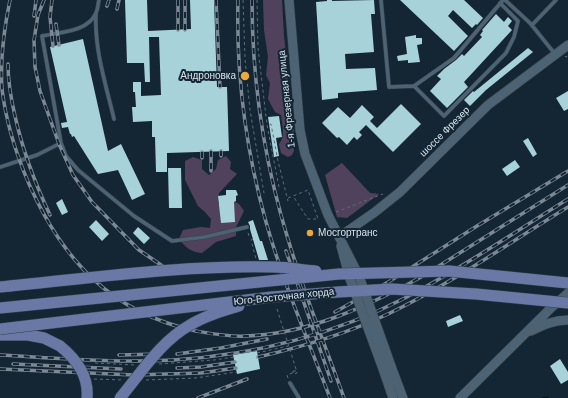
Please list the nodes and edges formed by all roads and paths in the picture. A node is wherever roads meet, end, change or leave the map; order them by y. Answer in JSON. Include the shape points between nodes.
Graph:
{"nodes":[{"id":1,"x":99,"y":0,"type":"edge"},
{"id":2,"x":244,"y":0,"type":"edge"},
{"id":3,"x":257,"y":0,"type":"edge"},
{"id":4,"x":289,"y":0,"type":"edge"},
{"id":5,"x":381,"y":0,"type":"edge"},
{"id":6,"x":504,"y":0,"type":"edge"},
{"id":7,"x":556,"y":0,"type":"edge"},
{"id":8,"x":500,"y":3,"type":"junction"},
{"id":9,"x":96,"y":12,"type":"junction"},
{"id":10,"x":532,"y":25,"type":"junction"},
{"id":11,"x":568,"y":45,"type":"edge"},
{"id":12,"x":555,"y":54,"type":"junction"},
{"id":13,"x":414,"y":86,"type":"junction"},
{"id":14,"x":114,"y":119,"type":"dead end"},
{"id":15,"x":267,"y":125,"type":"junction"},
{"id":16,"x":61,"y":143,"type":"junction"},
{"id":17,"x":0,"y":167,"type":"edge"},
{"id":18,"x":279,"y":187,"type":"dead end"},
{"id":19,"x":264,"y":193,"type":"dead end"},
{"id":20,"x":383,"y":194,"type":"dead end"},
{"id":21,"x":293,"y":196,"type":"junction"},
{"id":22,"x":288,"y":198,"type":"junction"},
{"id":23,"x":288,"y":201,"type":"dead end"},
{"id":24,"x":332,"y":214,"type":"dead end"},
{"id":25,"x":247,"y":227,"type":"joint"},
{"id":26,"x":339,"y":237,"type":"junction"},
{"id":27,"x":251,"y":240,"type":"dead end"},
{"id":28,"x":339,"y":274,"type":"junction"},
{"id":29,"x":568,"y":283,"type":"edge"},
{"id":30,"x":0,"y":287,"type":"edge"},
{"id":31,"x":568,"y":293,"type":"edge"},
{"id":32,"x":272,"y":297,"type":"junction"},
{"id":33,"x":568,"y":303,"type":"edge"},
{"id":34,"x":0,"y":308,"type":"edge"},
{"id":35,"x":277,"y":309,"type":"dead end"},
{"id":36,"x":568,"y":320,"type":"edge"},
{"id":37,"x":0,"y":329,"type":"edge"},
{"id":38,"x":0,"y":335,"type":"edge"},
{"id":39,"x":523,"y":336,"type":"junction"},
{"id":40,"x":288,"y":346,"type":"junction"},
{"id":41,"x":257,"y":353,"type":"dead end"},
{"id":42,"x":234,"y":357,"type":"dead end"},
{"id":43,"x":214,"y":360,"type":"dead end"},
{"id":44,"x":387,"y":367,"type":"junction"},
{"id":45,"x":237,"y":372,"type":"dead end"},
{"id":46,"x":94,"y":379,"type":"dead end"},
{"id":47,"x":129,"y":380,"type":"dead end"},
{"id":48,"x":144,"y":380,"type":"dead end"},
{"id":49,"x":290,"y":384,"type":"joint"},
{"id":50,"x":87,"y":398,"type":"edge"},
{"id":51,"x":120,"y":398,"type":"edge"},
{"id":52,"x":299,"y":398,"type":"edge"},
{"id":53,"x":393,"y":398,"type":"edge"},
{"id":54,"x":403,"y":398,"type":"edge"},
{"id":55,"x":460,"y":398,"type":"edge"}],
"edges":[{"from":1,"to":9,"type":"lane"},
{"from":2,"to":19,"type":"path","via":[[245,59],[250,110]]},
{"from":3,"to":15,"type":"path","via":[[258,48]]},
{"from":4,"to":26,"type":"street","name":"1-я Фрезерная улица","via":[[303,145],[311,172]]},
{"from":5,"to":13,"type":"lane","via":[[389,87]]},
{"from":6,"to":8,"type":"lane"},
{"from":6,"to":10,"type":"lane"},
{"from":7,"to":10,"type":"lane"},
{"from":8,"to":13,"type":"lane","via":[[454,58]]},
{"from":8,"to":13,"type":"lane","via":[[518,21],[514,37],[506,53],[444,116]]},
{"from":9,"to":14,"type":"lane","via":[[98,52]]},
{"from":9,"to":16,"type":"lane","via":[[87,25],[42,36]]},
{"from":10,"to":12,"type":"lane"},
{"from":11,"to":12,"type":"street","name":"шоссе Фрезер"},
{"from":12,"to":26,"type":"street","name":"шоссе Фрезер","via":[[488,104],[391,200]]},
{"from":15,"to":18,"type":"path"},
{"from":15,"to":22,"type":"path","via":[[271,124]]},
{"from":16,"to":17,"type":"lane","via":[[37,156]]},
{"from":16,"to":25,"type":"lane","via":[[66,156],[78,170],[134,216],[172,241],[205,237]]},
{"from":20,"to":24,"type":"path"},
{"from":21,"to":21,"type":"path","via":[[308,219],[318,219],[308,190]]},
{"from":21,"to":22,"type":"path"},
{"from":22,"to":23,"type":"path"},
{"from":25,"to":27,"type":"path"},
{"from":26,"to":44,"type":"street","name":"1-я Фрезерная улица","bridge":true},
{"from":28,"to":29,"type":"main road","name":"Юго-Восточная хорда","bridge":true,"via":[[449,271]]},
{"from":28,"to":30,"type":"main road","bridge":true,"via":[[275,267],[212,268]]},
{"from":28,"to":34,"type":"main road","name":"Юго-Восточная хорда","bridge":true},
{"from":31,"to":39,"type":"street"},
{"from":32,"to":33,"type":"main road","name":"Юго-Восточная хорда","bridge":true,"via":[[392,289]]},
{"from":32,"to":37,"type":"main road","name":"Юго-Восточная хорда","bridge":true},
{"from":32,"to":51,"type":"main road","bridge":true,"via":[[210,315],[190,325],[169,340]]},
{"from":35,"to":40,"type":"path","bridge":true},
{"from":36,"to":39,"type":"street","via":[[544,324]]},
{"from":38,"to":50,"type":"main road","bridge":true,"via":[[28,335],[44,338],[60,346],[73,357],[84,373]]},
{"from":39,"to":55,"type":"street"},
{"from":40,"to":41,"type":"path"},
{"from":40,"to":49,"type":"path","bridge":true,"via":[[297,373],[293,374],[293,371],[294,370],[295,372],[292,373],[287,375]]},
{"from":42,"to":43,"type":"path"},
{"from":44,"to":53,"type":"street"},
{"from":44,"to":54,"type":"street"},
{"from":45,"to":48,"type":"path","via":[[195,378]]},
{"from":46,"to":47,"type":"path"},
{"from":49,"to":52,"type":"lane"}]}
